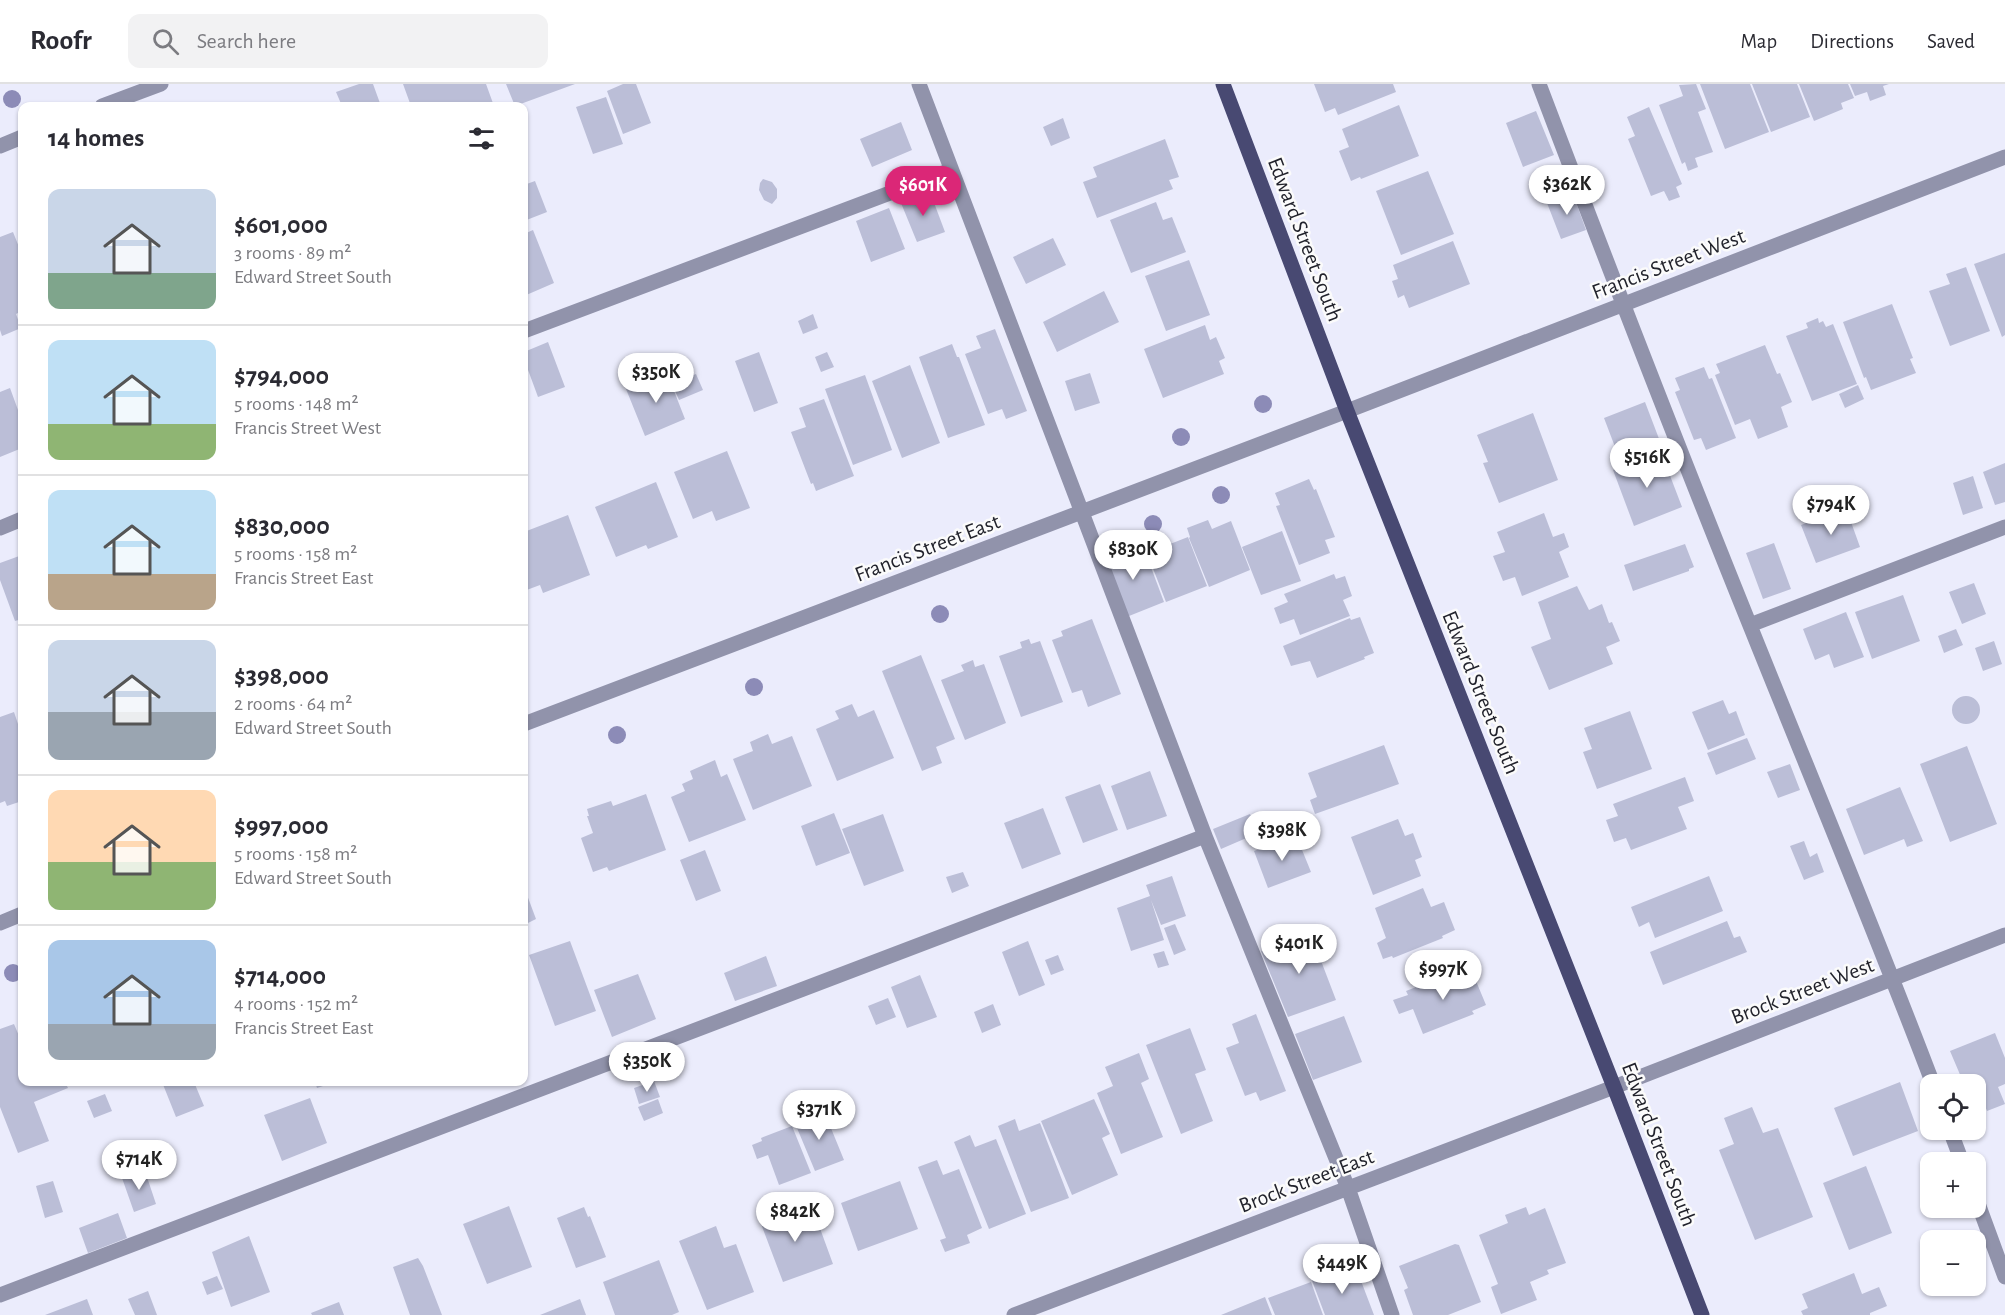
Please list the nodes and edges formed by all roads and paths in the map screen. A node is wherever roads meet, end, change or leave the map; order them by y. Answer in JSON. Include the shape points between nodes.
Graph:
{"nodes":[{"id":1,"x":161,"y":84,"type":"edge"},
{"id":2,"x":919,"y":84,"type":"edge"},
{"id":3,"x":1223,"y":84,"type":"edge"},
{"id":4,"x":1539,"y":84,"type":"edge"},
{"id":5,"x":113,"y":102,"type":"edge"},
{"id":6,"x":18,"y":139,"type":"edge"},
{"id":7,"x":0,"y":146,"type":"edge"},
{"id":8,"x":2005,"y":157,"type":"edge"},
{"id":9,"x":951,"y":170,"type":"junction"},
{"id":10,"x":1623,"y":304,"type":"junction"},
{"id":11,"x":528,"y":329,"type":"edge"},
{"id":12,"x":1347,"y":411,"type":"junction"},
{"id":13,"x":1081,"y":512,"type":"junction"},
{"id":14,"x":18,"y":521,"type":"edge"},
{"id":15,"x":2005,"y":527,"type":"edge"},
{"id":16,"x":0,"y":528,"type":"edge"},
{"id":17,"x":1750,"y":625,"type":"junction"},
{"id":18,"x":528,"y":722,"type":"edge"},
{"id":19,"x":1205,"y":836,"type":"junction"},
{"id":20,"x":18,"y":916,"type":"edge"},
{"id":21,"x":0,"y":923,"type":"edge"},
{"id":22,"x":2005,"y":935,"type":"edge"},
{"id":23,"x":1893,"y":979,"type":"junction"},
{"id":24,"x":1929,"y":1074,"type":"edge"},
{"id":25,"x":1614,"y":1087,"type":"junction"},
{"id":26,"x":1348,"y":1188,"type":"junction"},
{"id":27,"x":1983,"y":1218,"type":"edge"},
{"id":28,"x":2005,"y":1277,"type":"edge"},
{"id":29,"x":0,"y":1295,"type":"edge"},
{"id":30,"x":1014,"y":1315,"type":"edge"},
{"id":31,"x":1392,"y":1315,"type":"edge"},
{"id":32,"x":1702,"y":1315,"type":"edge"}],
"edges":[{"from":1,"to":5,"type":"street"},
{"from":2,"to":9,"type":"street"},
{"from":3,"to":12,"type":"main road","name":"Edward Street South"},
{"from":4,"to":10,"type":"street"},
{"from":6,"to":7,"type":"street"},
{"from":8,"to":10,"type":"street","name":"Francis Street West"},
{"from":9,"to":11,"type":"street"},
{"from":9,"to":13,"type":"street"},
{"from":10,"to":12,"type":"street","name":"Francis Street West"},
{"from":10,"to":17,"type":"street"},
{"from":12,"to":13,"type":"street","name":"Francis Street East"},
{"from":12,"to":25,"type":"main road","name":"Edward Street South"},
{"from":13,"to":18,"type":"street","name":"Francis Street East"},
{"from":13,"to":19,"type":"street"},
{"from":14,"to":16,"type":"street"},
{"from":15,"to":17,"type":"street"},
{"from":17,"to":23,"type":"street"},
{"from":19,"to":26,"type":"street"},
{"from":19,"to":29,"type":"street"},
{"from":20,"to":21,"type":"street"},
{"from":22,"to":23,"type":"street","name":"Brock Street West"},
{"from":23,"to":24,"type":"street"},
{"from":23,"to":25,"type":"street","name":"Brock Street West"},
{"from":25,"to":26,"type":"street","name":"Brock Street East"},
{"from":25,"to":32,"type":"main road","name":"Edward Street South"},
{"from":26,"to":30,"type":"street","name":"Brock Street East"},
{"from":26,"to":31,"type":"street"},
{"from":27,"to":28,"type":"street"}]}
